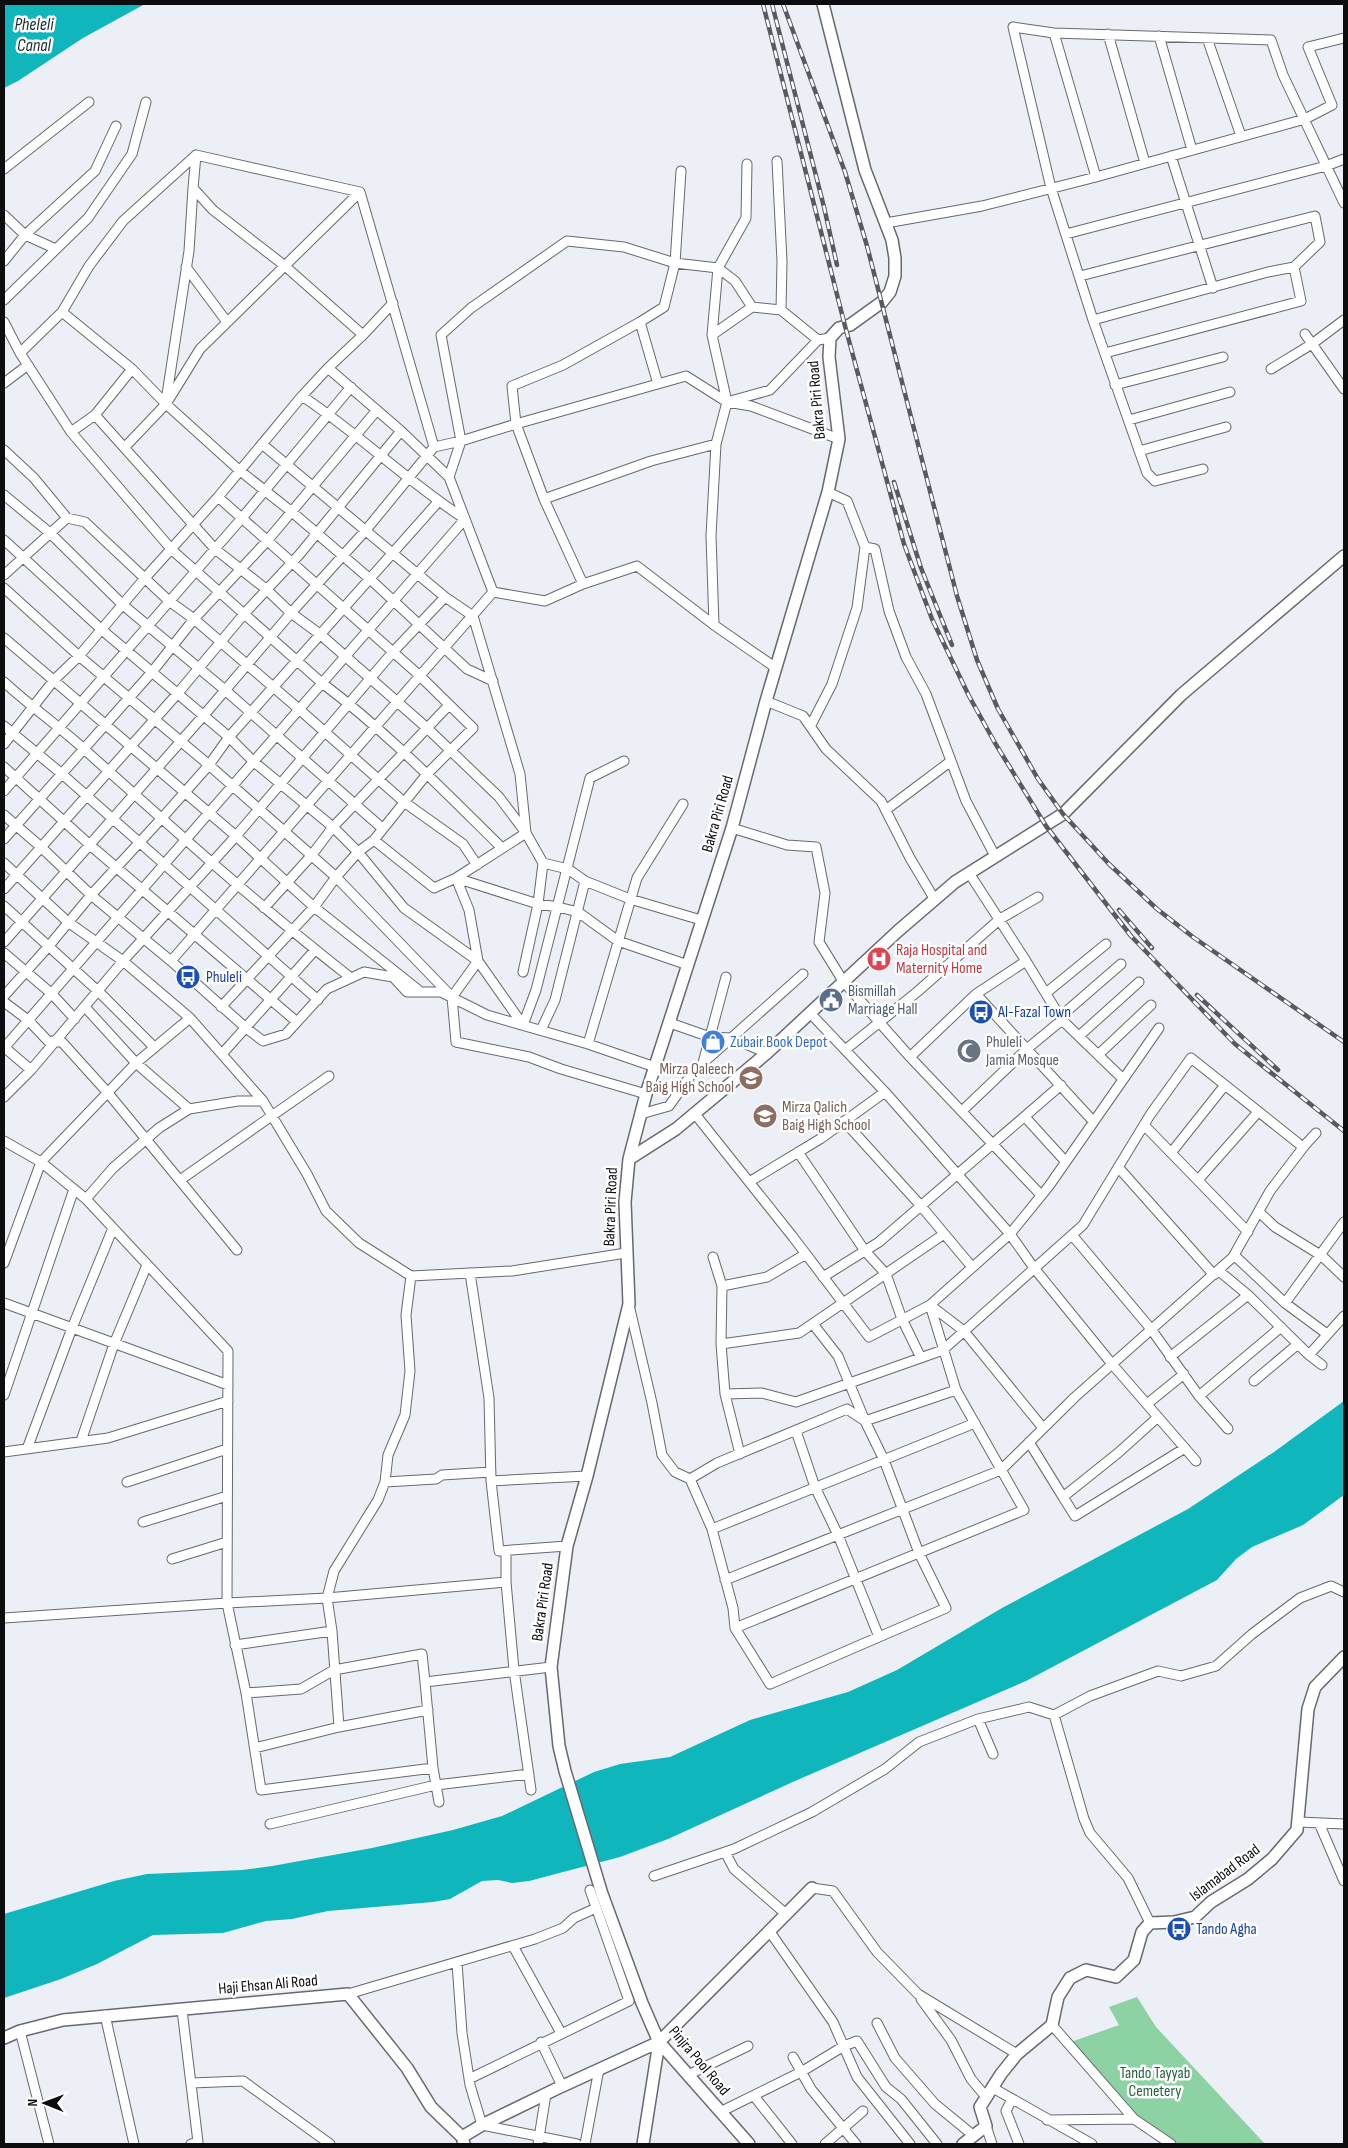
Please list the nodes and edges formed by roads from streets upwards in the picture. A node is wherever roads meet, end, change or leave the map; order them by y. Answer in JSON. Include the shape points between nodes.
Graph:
{"nodes":[{"id":1,"x":823,"y":4,"type":"edge"},
{"id":2,"x":1054,"y":32,"type":"junction"},
{"id":3,"x":1108,"y":34,"type":"junction"},
{"id":4,"x":1159,"y":36,"type":"junction"},
{"id":5,"x":1207,"y":38,"type":"junction"},
{"id":6,"x":1344,"y":41,"type":"edge"},
{"id":7,"x":89,"y":102,"type":"dead end"},
{"id":8,"x":146,"y":102,"type":"dead end"},
{"id":9,"x":1305,"y":119,"type":"junction"},
{"id":10,"x":116,"y":126,"type":"dead end"},
{"id":11,"x":1241,"y":136,"type":"junction"},
{"id":12,"x":1192,"y":150,"type":"junction"},
{"id":13,"x":196,"y":156,"type":"junction"},
{"id":14,"x":1171,"y":156,"type":"junction"},
{"id":15,"x":1344,"y":158,"type":"edge"},
{"id":16,"x":776,"y":161,"type":"dead end"},
{"id":17,"x":1145,"y":163,"type":"junction"},
{"id":18,"x":747,"y":164,"type":"dead end"},
{"id":19,"x":1326,"y":166,"type":"junction"},
{"id":20,"x":4,"y":169,"type":"edge"},
{"id":21,"x":681,"y":171,"type":"dead end"},
{"id":22,"x":1096,"y":177,"type":"junction"},
{"id":23,"x":193,"y":188,"type":"junction"},
{"id":24,"x":1052,"y":188,"type":"junction"},
{"id":25,"x":360,"y":192,"type":"junction"},
{"id":26,"x":1344,"y":202,"type":"edge"},
{"id":27,"x":1186,"y":203,"type":"junction"},
{"id":28,"x":4,"y":215,"type":"edge"},
{"id":29,"x":886,"y":223,"type":"junction"},
{"id":30,"x":1066,"y":234,"type":"junction"},
{"id":31,"x":25,"y":235,"type":"junction"},
{"id":32,"x":1199,"y":245,"type":"junction"},
{"id":33,"x":56,"y":250,"type":"junction"},
{"id":34,"x":4,"y":261,"type":"edge"},
{"id":35,"x":675,"y":263,"type":"junction"},
{"id":36,"x":285,"y":266,"type":"junction"},
{"id":37,"x":186,"y":267,"type":"junction"},
{"id":38,"x":1294,"y":267,"type":"junction"},
{"id":39,"x":718,"y":268,"type":"junction"},
{"id":40,"x":1080,"y":276,"type":"junction"},
{"id":41,"x":1213,"y":288,"type":"junction"},
{"id":42,"x":4,"y":300,"type":"edge"},
{"id":43,"x":392,"y":303,"type":"junction"},
{"id":44,"x":752,"y":307,"type":"junction"},
{"id":45,"x":781,"y":310,"type":"junction"},
{"id":46,"x":62,"y":312,"type":"junction"},
{"id":47,"x":1093,"y":320,"type":"junction"},
{"id":48,"x":1344,"y":320,"type":"edge"},
{"id":49,"x":4,"y":322,"type":"edge"},
{"id":50,"x":227,"y":322,"type":"junction"},
{"id":51,"x":640,"y":322,"type":"junction"},
{"id":52,"x":1305,"y":334,"type":"dead end"},
{"id":53,"x":363,"y":335,"type":"junction"},
{"id":54,"x":712,"y":335,"type":"junction"},
{"id":55,"x":830,"y":338,"type":"junction"},
{"id":56,"x":818,"y":340,"type":"junction"},
{"id":57,"x":1312,"y":344,"type":"junction"},
{"id":58,"x":20,"y":353,"type":"junction"},
{"id":59,"x":1105,"y":353,"type":"junction"},
{"id":60,"x":1223,"y":357,"type":"dead end"},
{"id":61,"x":28,"y":366,"type":"junction"},
{"id":62,"x":328,"y":368,"type":"junction"},
{"id":63,"x":1271,"y":369,"type":"dead end"},
{"id":64,"x":132,"y":370,"type":"junction"},
{"id":65,"x":4,"y":384,"type":"edge"},
{"id":66,"x":658,"y":384,"type":"junction"},
{"id":67,"x":1116,"y":385,"type":"junction"},
{"id":68,"x":351,"y":387,"type":"junction"},
{"id":69,"x":1344,"y":389,"type":"edge"},
{"id":70,"x":1230,"y":392,"type":"dead end"},
{"id":71,"x":302,"y":396,"type":"junction"},
{"id":72,"x":727,"y":402,"type":"junction"},
{"id":73,"x":166,"y":404,"type":"junction"},
{"id":74,"x":377,"y":410,"type":"junction"},
{"id":75,"x":328,"y":413,"type":"junction"},
{"id":76,"x":95,"y":414,"type":"junction"},
{"id":77,"x":1129,"y":420,"type":"junction"},
{"id":78,"x":516,"y":424,"type":"junction"},
{"id":79,"x":1226,"y":427,"type":"dead end"},
{"id":80,"x":401,"y":431,"type":"junction"},
{"id":81,"x":71,"y":432,"type":"junction"},
{"id":82,"x":356,"y":435,"type":"junction"},
{"id":83,"x":839,"y":439,"type":"junction"},
{"id":84,"x":461,"y":441,"type":"junction"},
{"id":85,"x":262,"y":444,"type":"junction"},
{"id":86,"x":716,"y":444,"type":"junction"},
{"id":87,"x":125,"y":447,"type":"junction"},
{"id":88,"x":434,"y":447,"type":"junction"},
{"id":89,"x":4,"y":450,"type":"edge"},
{"id":90,"x":1138,"y":451,"type":"junction"},
{"id":91,"x":427,"y":454,"type":"junction"},
{"id":92,"x":382,"y":456,"type":"junction"},
{"id":93,"x":286,"y":465,"type":"junction"},
{"id":94,"x":1203,"y":469,"type":"dead end"},
{"id":95,"x":239,"y":470,"type":"junction"},
{"id":96,"x":449,"y":477,"type":"junction"},
{"id":97,"x":408,"y":478,"type":"junction"},
{"id":98,"x":313,"y":487,"type":"junction"},
{"id":99,"x":264,"y":490,"type":"junction"},
{"id":100,"x":828,"y":492,"type":"junction"},
{"id":101,"x":4,"y":495,"type":"edge"},
{"id":102,"x":218,"y":497,"type":"junction"},
{"id":103,"x":544,"y":499,"type":"junction"},
{"id":104,"x":438,"y":502,"type":"junction"},
{"id":105,"x":337,"y":508,"type":"junction"},
{"id":106,"x":292,"y":512,"type":"junction"},
{"id":107,"x":67,"y":518,"type":"junction"},
{"id":108,"x":242,"y":518,"type":"junction"},
{"id":109,"x":465,"y":519,"type":"junction"},
{"id":110,"x":192,"y":525,"type":"junction"},
{"id":111,"x":366,"y":530,"type":"junction"},
{"id":112,"x":50,"y":533,"type":"junction"},
{"id":113,"x":315,"y":534,"type":"junction"},
{"id":114,"x":4,"y":540,"type":"edge"},
{"id":115,"x":267,"y":542,"type":"junction"},
{"id":116,"x":865,"y":547,"type":"junction"},
{"id":117,"x":215,"y":549,"type":"junction"},
{"id":118,"x":172,"y":550,"type":"junction"},
{"id":119,"x":393,"y":552,"type":"junction"},
{"id":120,"x":343,"y":556,"type":"junction"},
{"id":121,"x":1344,"y":556,"type":"edge"},
{"id":122,"x":24,"y":559,"type":"junction"},
{"id":123,"x":291,"y":564,"type":"junction"},
{"id":124,"x":240,"y":569,"type":"junction"},
{"id":125,"x":195,"y":572,"type":"junction"},
{"id":126,"x":418,"y":574,"type":"junction"},
{"id":127,"x":4,"y":575,"type":"edge"},
{"id":128,"x":144,"y":578,"type":"junction"},
{"id":129,"x":370,"y":579,"type":"junction"},
{"id":130,"x":317,"y":584,"type":"junction"},
{"id":131,"x":583,"y":584,"type":"junction"},
{"id":132,"x":4,"y":588,"type":"edge"},
{"id":133,"x":266,"y":589,"type":"junction"},
{"id":134,"x":219,"y":592,"type":"junction"},
{"id":135,"x":493,"y":592,"type":"junction"},
{"id":136,"x":446,"y":597,"type":"junction"},
{"id":137,"x":169,"y":601,"type":"junction"},
{"id":138,"x":394,"y":601,"type":"junction"},
{"id":139,"x":123,"y":605,"type":"junction"},
{"id":140,"x":343,"y":609,"type":"junction"},
{"id":141,"x":291,"y":613,"type":"junction"},
{"id":142,"x":244,"y":614,"type":"junction"},
{"id":143,"x":473,"y":616,"type":"junction"},
{"id":144,"x":194,"y":620,"type":"junction"},
{"id":145,"x":419,"y":624,"type":"junction"},
{"id":146,"x":147,"y":625,"type":"junction"},
{"id":147,"x":714,"y":625,"type":"junction"},
{"id":148,"x":368,"y":629,"type":"junction"},
{"id":149,"x":102,"y":630,"type":"junction"},
{"id":150,"x":321,"y":635,"type":"junction"},
{"id":151,"x":271,"y":637,"type":"junction"},
{"id":152,"x":4,"y":638,"type":"edge"},
{"id":153,"x":220,"y":643,"type":"junction"},
{"id":154,"x":174,"y":646,"type":"junction"},
{"id":155,"x":446,"y":648,"type":"junction"},
{"id":156,"x":126,"y":651,"type":"junction"},
{"id":157,"x":392,"y":653,"type":"junction"},
{"id":158,"x":79,"y":656,"type":"junction"},
{"id":159,"x":345,"y":656,"type":"junction"},
{"id":160,"x":298,"y":661,"type":"junction"},
{"id":161,"x":246,"y":665,"type":"junction"},
{"id":162,"x":776,"y":668,"type":"junction"},
{"id":163,"x":198,"y":669,"type":"junction"},
{"id":164,"x":152,"y":672,"type":"junction"},
{"id":165,"x":419,"y":676,"type":"junction"},
{"id":166,"x":104,"y":677,"type":"junction"},
{"id":167,"x":370,"y":678,"type":"junction"},
{"id":168,"x":54,"y":680,"type":"junction"},
{"id":169,"x":494,"y":681,"type":"junction"},
{"id":170,"x":4,"y":682,"type":"edge"},
{"id":171,"x":322,"y":682,"type":"junction"},
{"id":172,"x":274,"y":687,"type":"junction"},
{"id":173,"x":226,"y":690,"type":"junction"},
{"id":174,"x":178,"y":693,"type":"junction"},
{"id":175,"x":130,"y":698,"type":"junction"},
{"id":176,"x":397,"y":701,"type":"junction"},
{"id":177,"x":766,"y":701,"type":"junction"},
{"id":178,"x":81,"y":703,"type":"junction"},
{"id":179,"x":349,"y":703,"type":"junction"},
{"id":180,"x":450,"y":705,"type":"junction"},
{"id":181,"x":32,"y":708,"type":"junction"},
{"id":182,"x":300,"y":710,"type":"junction"},
{"id":183,"x":251,"y":714,"type":"junction"},
{"id":184,"x":204,"y":715,"type":"junction"},
{"id":185,"x":155,"y":719,"type":"junction"},
{"id":186,"x":107,"y":725,"type":"junction"},
{"id":187,"x":811,"y":725,"type":"junction"},
{"id":188,"x":4,"y":726,"type":"edge"},
{"id":189,"x":375,"y":726,"type":"junction"},
{"id":190,"x":58,"y":728,"type":"junction"},
{"id":191,"x":427,"y":728,"type":"junction"},
{"id":192,"x":325,"y":731,"type":"junction"},
{"id":193,"x":13,"y":734,"type":"junction"},
{"id":194,"x":277,"y":735,"type":"junction"},
{"id":195,"x":230,"y":737,"type":"junction"},
{"id":196,"x":180,"y":742,"type":"junction"},
{"id":197,"x":4,"y":744,"type":"edge"},
{"id":198,"x":130,"y":746,"type":"junction"},
{"id":199,"x":84,"y":748,"type":"junction"},
{"id":200,"x":452,"y":751,"type":"junction"},
{"id":201,"x":36,"y":753,"type":"junction"},
{"id":202,"x":403,"y":753,"type":"junction"},
{"id":203,"x":350,"y":755,"type":"junction"},
{"id":204,"x":302,"y":757,"type":"junction"},
{"id":205,"x":951,"y":760,"type":"junction"},
{"id":206,"x":624,"y":761,"type":"dead end"},
{"id":207,"x":254,"y":762,"type":"junction"},
{"id":208,"x":209,"y":765,"type":"junction"},
{"id":209,"x":4,"y":767,"type":"edge"},
{"id":210,"x":156,"y":768,"type":"junction"},
{"id":211,"x":108,"y":771,"type":"junction"},
{"id":212,"x":62,"y":774,"type":"junction"},
{"id":213,"x":427,"y":774,"type":"junction"},
{"id":214,"x":15,"y":778,"type":"junction"},
{"id":215,"x":380,"y":779,"type":"junction"},
{"id":216,"x":328,"y":782,"type":"junction"},
{"id":217,"x":280,"y":784,"type":"junction"},
{"id":218,"x":232,"y":787,"type":"junction"},
{"id":219,"x":4,"y":791,"type":"edge"},
{"id":220,"x":184,"y":791,"type":"junction"},
{"id":221,"x":86,"y":795,"type":"junction"},
{"id":222,"x":134,"y":795,"type":"junction"},
{"id":223,"x":39,"y":800,"type":"junction"},
{"id":224,"x":404,"y":802,"type":"junction"},
{"id":225,"x":355,"y":804,"type":"junction"},
{"id":226,"x":683,"y":804,"type":"dead end"},
{"id":227,"x":308,"y":806,"type":"junction"},
{"id":228,"x":258,"y":809,"type":"junction"},
{"id":229,"x":887,"y":809,"type":"junction"},
{"id":230,"x":208,"y":813,"type":"junction"},
{"id":231,"x":4,"y":815,"type":"edge"},
{"id":232,"x":162,"y":818,"type":"junction"},
{"id":233,"x":64,"y":820,"type":"junction"},
{"id":234,"x":112,"y":820,"type":"junction"},
{"id":235,"x":15,"y":826,"type":"junction"},
{"id":236,"x":332,"y":827,"type":"junction"},
{"id":237,"x":382,"y":828,"type":"junction"},
{"id":238,"x":732,"y":828,"type":"junction"},
{"id":239,"x":285,"y":831,"type":"junction"},
{"id":240,"x":526,"y":833,"type":"junction"},
{"id":241,"x":236,"y":836,"type":"junction"},
{"id":242,"x":4,"y":839,"type":"edge"},
{"id":243,"x":186,"y":839,"type":"junction"},
{"id":244,"x":374,"y":840,"type":"junction"},
{"id":245,"x":139,"y":843,"type":"junction"},
{"id":246,"x":90,"y":845,"type":"junction"},
{"id":247,"x":41,"y":847,"type":"junction"},
{"id":248,"x":502,"y":848,"type":"junction"},
{"id":249,"x":358,"y":852,"type":"junction"},
{"id":250,"x":311,"y":856,"type":"junction"},
{"id":251,"x":995,"y":856,"type":"junction"},
{"id":252,"x":262,"y":859,"type":"junction"},
{"id":253,"x":213,"y":862,"type":"junction"},
{"id":254,"x":4,"y":863,"type":"edge"},
{"id":255,"x":543,"y":863,"type":"junction"},
{"id":256,"x":163,"y":864,"type":"junction"},
{"id":257,"x":477,"y":865,"type":"junction"},
{"id":258,"x":117,"y":867,"type":"junction"},
{"id":259,"x":568,"y":869,"type":"junction"},
{"id":260,"x":66,"y":871,"type":"junction"},
{"id":261,"x":969,"y":873,"type":"junction"},
{"id":262,"x":17,"y":875,"type":"junction"},
{"id":263,"x":336,"y":877,"type":"junction"},
{"id":264,"x":456,"y":878,"type":"junction"},
{"id":265,"x":585,"y":880,"type":"junction"},
{"id":266,"x":287,"y":881,"type":"junction"},
{"id":267,"x":238,"y":885,"type":"junction"},
{"id":268,"x":190,"y":888,"type":"junction"},
{"id":269,"x":4,"y":889,"type":"edge"},
{"id":270,"x":142,"y":889,"type":"junction"},
{"id":271,"x":91,"y":895,"type":"junction"},
{"id":272,"x":1038,"y":897,"type":"dead end"},
{"id":273,"x":42,"y":899,"type":"junction"},
{"id":274,"x":630,"y":900,"type":"junction"},
{"id":275,"x":935,"y":900,"type":"junction"},
{"id":276,"x":538,"y":904,"type":"junction"},
{"id":277,"x":4,"y":906,"type":"edge"},
{"id":278,"x":314,"y":907,"type":"junction"},
{"id":279,"x":558,"y":907,"type":"junction"},
{"id":280,"x":264,"y":908,"type":"junction"},
{"id":281,"x":215,"y":911,"type":"junction"},
{"id":282,"x":169,"y":912,"type":"junction"},
{"id":283,"x":578,"y":912,"type":"junction"},
{"id":284,"x":118,"y":917,"type":"junction"},
{"id":285,"x":1000,"y":919,"type":"junction"},
{"id":286,"x":701,"y":920,"type":"junction"},
{"id":287,"x":68,"y":922,"type":"junction"},
{"id":288,"x":21,"y":923,"type":"junction"},
{"id":289,"x":291,"y":931,"type":"junction"},
{"id":290,"x":195,"y":935,"type":"junction"},
{"id":291,"x":143,"y":939,"type":"junction"},
{"id":292,"x":95,"y":941,"type":"junction"},
{"id":293,"x":618,"y":941,"type":"junction"},
{"id":294,"x":4,"y":942,"type":"edge"},
{"id":295,"x":1106,"y":944,"type":"dead end"},
{"id":296,"x":48,"y":947,"type":"junction"},
{"id":297,"x":315,"y":950,"type":"junction"},
{"id":298,"x":4,"y":953,"type":"edge"},
{"id":299,"x":267,"y":956,"type":"junction"},
{"id":300,"x":123,"y":961,"type":"junction"},
{"id":301,"x":171,"y":961,"type":"junction"},
{"id":302,"x":478,"y":961,"type":"junction"},
{"id":303,"x":1026,"y":961,"type":"junction"},
{"id":304,"x":1121,"y":964,"type":"dead end"},
{"id":305,"x":688,"y":965,"type":"junction"},
{"id":306,"x":73,"y":970,"type":"junction"},
{"id":307,"x":25,"y":971,"type":"junction"},
{"id":308,"x":522,"y":972,"type":"dead end"},
{"id":309,"x":803,"y":974,"type":"dead end"},
{"id":310,"x":292,"y":976,"type":"junction"},
{"id":311,"x":726,"y":977,"type":"dead end"},
{"id":312,"x":351,"y":978,"type":"junction"},
{"id":313,"x":246,"y":979,"type":"junction"},
{"id":314,"x":843,"y":981,"type":"junction"},
{"id":315,"x":1139,"y":982,"type":"dead end"},
{"id":316,"x":98,"y":991,"type":"junction"},
{"id":317,"x":421,"y":992,"type":"junction"},
{"id":318,"x":1046,"y":993,"type":"junction"},
{"id":319,"x":52,"y":994,"type":"junction"},
{"id":320,"x":976,"y":994,"type":"junction"},
{"id":321,"x":4,"y":996,"type":"edge"},
{"id":322,"x":452,"y":997,"type":"junction"},
{"id":323,"x":272,"y":999,"type":"junction"},
{"id":324,"x":318,"y":1000,"type":"junction"},
{"id":325,"x":4,"y":1002,"type":"edge"},
{"id":326,"x":1151,"y":1005,"type":"dead end"},
{"id":327,"x":85,"y":1007,"type":"junction"},
{"id":328,"x":221,"y":1007,"type":"junction"},
{"id":329,"x":810,"y":1014,"type":"junction"},
{"id":330,"x":190,"y":1018,"type":"junction"},
{"id":331,"x":1061,"y":1018,"type":"junction"},
{"id":332,"x":74,"y":1019,"type":"junction"},
{"id":333,"x":28,"y":1020,"type":"junction"},
{"id":334,"x":297,"y":1022,"type":"junction"},
{"id":335,"x":881,"y":1022,"type":"junction"},
{"id":336,"x":670,"y":1023,"type":"junction"},
{"id":337,"x":523,"y":1025,"type":"junction"},
{"id":338,"x":246,"y":1028,"type":"junction"},
{"id":339,"x":1159,"y":1028,"type":"dead end"},
{"id":340,"x":542,"y":1030,"type":"junction"},
{"id":341,"x":1079,"y":1036,"type":"junction"},
{"id":342,"x":710,"y":1037,"type":"junction"},
{"id":343,"x":731,"y":1038,"type":"junction"},
{"id":344,"x":55,"y":1041,"type":"junction"},
{"id":345,"x":588,"y":1044,"type":"junction"},
{"id":346,"x":154,"y":1047,"type":"junction"},
{"id":347,"x":4,"y":1048,"type":"edge"},
{"id":348,"x":1028,"y":1048,"type":"junction"},
{"id":349,"x":845,"y":1050,"type":"junction"},
{"id":350,"x":767,"y":1053,"type":"junction"},
{"id":351,"x":222,"y":1054,"type":"junction"},
{"id":352,"x":1098,"y":1055,"type":"junction"},
{"id":353,"x":910,"y":1057,"type":"junction"},
{"id":354,"x":136,"y":1063,"type":"junction"},
{"id":355,"x":703,"y":1064,"type":"junction"},
{"id":356,"x":655,"y":1067,"type":"junction"},
{"id":357,"x":31,"y":1070,"type":"junction"},
{"id":358,"x":329,"y":1076,"type":"dead end"},
{"id":359,"x":1123,"y":1079,"type":"junction"},
{"id":360,"x":1061,"y":1085,"type":"junction"},
{"id":361,"x":1225,"y":1085,"type":"junction"},
{"id":362,"x":885,"y":1092,"type":"junction"},
{"id":363,"x":108,"y":1093,"type":"junction"},
{"id":364,"x":646,"y":1094,"type":"junction"},
{"id":365,"x":4,"y":1095,"type":"edge"},
{"id":366,"x":263,"y":1101,"type":"junction"},
{"id":367,"x":189,"y":1109,"type":"junction"},
{"id":368,"x":962,"y":1111,"type":"junction"},
{"id":369,"x":1258,"y":1112,"type":"junction"},
{"id":370,"x":641,"y":1114,"type":"junction"},
{"id":371,"x":695,"y":1114,"type":"junction"},
{"id":372,"x":272,"y":1116,"type":"junction"},
{"id":373,"x":1025,"y":1117,"type":"junction"},
{"id":374,"x":844,"y":1121,"type":"junction"},
{"id":375,"x":1093,"y":1121,"type":"junction"},
{"id":376,"x":1144,"y":1125,"type":"junction"},
{"id":377,"x":1316,"y":1133,"type":"dead end"},
{"id":378,"x":146,"y":1138,"type":"junction"},
{"id":379,"x":4,"y":1141,"type":"edge"},
{"id":380,"x":993,"y":1144,"type":"junction"},
{"id":381,"x":1303,"y":1147,"type":"junction"},
{"id":382,"x":798,"y":1152,"type":"junction"},
{"id":383,"x":1171,"y":1153,"type":"junction"},
{"id":384,"x":629,"y":1159,"type":"junction"},
{"id":385,"x":41,"y":1162,"type":"junction"},
{"id":386,"x":1066,"y":1162,"type":"junction"},
{"id":387,"x":1118,"y":1168,"type":"junction"},
{"id":388,"x":957,"y":1175,"type":"junction"},
{"id":389,"x":180,"y":1180,"type":"junction"},
{"id":390,"x":1198,"y":1180,"type":"junction"},
{"id":391,"x":749,"y":1182,"type":"junction"},
{"id":392,"x":74,"y":1189,"type":"junction"},
{"id":393,"x":1041,"y":1195,"type":"junction"},
{"id":394,"x":86,"y":1198,"type":"junction"},
{"id":395,"x":921,"y":1206,"type":"junction"},
{"id":396,"x":1259,"y":1212,"type":"junction"},
{"id":397,"x":1344,"y":1222,"type":"edge"},
{"id":398,"x":113,"y":1228,"type":"junction"},
{"id":399,"x":1248,"y":1232,"type":"junction"},
{"id":400,"x":944,"y":1234,"type":"junction"},
{"id":401,"x":1010,"y":1234,"type":"junction"},
{"id":402,"x":1072,"y":1235,"type":"junction"},
{"id":403,"x":237,"y":1250,"type":"dead end"},
{"id":404,"x":865,"y":1251,"type":"junction"},
{"id":405,"x":626,"y":1253,"type":"junction"},
{"id":406,"x":806,"y":1254,"type":"junction"},
{"id":407,"x":1234,"y":1254,"type":"junction"},
{"id":408,"x":1320,"y":1255,"type":"junction"},
{"id":409,"x":713,"y":1257,"type":"dead end"},
{"id":410,"x":4,"y":1263,"type":"edge"},
{"id":411,"x":147,"y":1264,"type":"junction"},
{"id":412,"x":972,"y":1267,"type":"junction"},
{"id":413,"x":1034,"y":1268,"type":"junction"},
{"id":414,"x":470,"y":1272,"type":"junction"},
{"id":415,"x":1216,"y":1273,"type":"junction"},
{"id":416,"x":886,"y":1274,"type":"junction"},
{"id":417,"x":411,"y":1276,"type":"junction"},
{"id":418,"x":823,"y":1277,"type":"junction"},
{"id":419,"x":1344,"y":1277,"type":"edge"},
{"id":420,"x":722,"y":1286,"type":"junction"},
{"id":421,"x":1248,"y":1295,"type":"junction"},
{"id":422,"x":4,"y":1303,"type":"edge"},
{"id":423,"x":1285,"y":1303,"type":"junction"},
{"id":424,"x":628,"y":1304,"type":"junction"},
{"id":425,"x":844,"y":1304,"type":"junction"},
{"id":426,"x":930,"y":1305,"type":"junction"},
{"id":427,"x":31,"y":1313,"type":"junction"},
{"id":428,"x":1344,"y":1316,"type":"edge"},
{"id":429,"x":902,"y":1319,"type":"junction"},
{"id":430,"x":813,"y":1324,"type":"junction"},
{"id":431,"x":1281,"y":1327,"type":"junction"},
{"id":432,"x":72,"y":1328,"type":"junction"},
{"id":433,"x":1151,"y":1330,"type":"junction"},
{"id":434,"x":964,"y":1331,"type":"junction"},
{"id":435,"x":1327,"y":1334,"type":"junction"},
{"id":436,"x":114,"y":1344,"type":"junction"},
{"id":437,"x":721,"y":1344,"type":"junction"},
{"id":438,"x":1298,"y":1344,"type":"junction"},
{"id":439,"x":944,"y":1350,"type":"junction"},
{"id":440,"x":1309,"y":1355,"type":"junction"},
{"id":441,"x":1170,"y":1357,"type":"junction"},
{"id":442,"x":921,"y":1358,"type":"junction"},
{"id":443,"x":1112,"y":1364,"type":"junction"},
{"id":444,"x":1322,"y":1365,"type":"dead end"},
{"id":445,"x":1184,"y":1374,"type":"junction"},
{"id":446,"x":1254,"y":1381,"type":"dead end"},
{"id":447,"x":850,"y":1383,"type":"junction"},
{"id":448,"x":228,"y":1385,"type":"junction"},
{"id":449,"x":956,"y":1390,"type":"junction"},
{"id":450,"x":725,"y":1394,"type":"junction"},
{"id":451,"x":4,"y":1395,"type":"edge"},
{"id":452,"x":1199,"y":1396,"type":"junction"},
{"id":453,"x":228,"y":1401,"type":"junction"},
{"id":454,"x":1147,"y":1404,"type":"junction"},
{"id":455,"x":1158,"y":1417,"type":"junction"},
{"id":456,"x":864,"y":1421,"type":"junction"},
{"id":457,"x":975,"y":1423,"type":"junction"},
{"id":458,"x":1044,"y":1428,"type":"junction"},
{"id":459,"x":796,"y":1430,"type":"junction"},
{"id":460,"x":1228,"y":1430,"type":"dead end"},
{"id":461,"x":81,"y":1441,"type":"junction"},
{"id":462,"x":1028,"y":1442,"type":"junction"},
{"id":463,"x":1185,"y":1448,"type":"junction"},
{"id":464,"x":27,"y":1449,"type":"junction"},
{"id":465,"x":228,"y":1449,"type":"junction"},
{"id":466,"x":4,"y":1452,"type":"edge"},
{"id":467,"x":740,"y":1454,"type":"junction"},
{"id":468,"x":884,"y":1460,"type":"junction"},
{"id":469,"x":1196,"y":1461,"type":"dead end"},
{"id":470,"x":1001,"y":1470,"type":"junction"},
{"id":471,"x":491,"y":1476,"type":"junction"},
{"id":472,"x":587,"y":1476,"type":"junction"},
{"id":473,"x":690,"y":1479,"type":"junction"},
{"id":474,"x":127,"y":1482,"type":"dead end"},
{"id":475,"x":385,"y":1482,"type":"junction"},
{"id":476,"x":815,"y":1488,"type":"junction"},
{"id":477,"x":227,"y":1496,"type":"junction"},
{"id":478,"x":1063,"y":1497,"type":"junction"},
{"id":479,"x":902,"y":1509,"type":"junction"},
{"id":480,"x":143,"y":1522,"type":"dead end"},
{"id":481,"x":712,"y":1529,"type":"junction"},
{"id":482,"x":838,"y":1535,"type":"junction"},
{"id":483,"x":227,"y":1542,"type":"junction"},
{"id":484,"x":567,"y":1546,"type":"junction"},
{"id":485,"x":506,"y":1551,"type":"junction"},
{"id":486,"x":919,"y":1553,"type":"junction"},
{"id":487,"x":172,"y":1559,"type":"dead end"},
{"id":488,"x":855,"y":1579,"type":"junction"},
{"id":489,"x":726,"y":1580,"type":"junction"},
{"id":490,"x":506,"y":1582,"type":"junction"},
{"id":491,"x":1344,"y":1592,"type":"edge"},
{"id":492,"x":326,"y":1598,"type":"junction"},
{"id":493,"x":227,"y":1603,"type":"junction"},
{"id":494,"x":4,"y":1618,"type":"edge"},
{"id":495,"x":735,"y":1628,"type":"junction"},
{"id":496,"x":332,"y":1631,"type":"junction"},
{"id":497,"x":879,"y":1637,"type":"junction"},
{"id":498,"x":235,"y":1645,"type":"junction"},
{"id":499,"x":1344,"y":1657,"type":"edge"},
{"id":500,"x":551,"y":1667,"type":"junction"},
{"id":501,"x":334,"y":1670,"type":"junction"},
{"id":502,"x":514,"y":1670,"type":"junction"},
{"id":503,"x":424,"y":1682,"type":"junction"},
{"id":504,"x":246,"y":1694,"type":"junction"},
{"id":505,"x":428,"y":1710,"type":"junction"},
{"id":506,"x":1054,"y":1715,"type":"junction"},
{"id":507,"x":978,"y":1719,"type":"junction"},
{"id":508,"x":339,"y":1727,"type":"junction"},
{"id":509,"x":255,"y":1748,"type":"junction"},
{"id":510,"x":993,"y":1754,"type":"dead end"},
{"id":511,"x":433,"y":1768,"type":"junction"},
{"id":512,"x":529,"y":1774,"type":"junction"},
{"id":513,"x":436,"y":1785,"type":"junction"},
{"id":514,"x":531,"y":1790,"type":"dead end"},
{"id":515,"x":439,"y":1802,"type":"dead end"},
{"id":516,"x":1299,"y":1822,"type":"junction"},
{"id":517,"x":1319,"y":1823,"type":"junction"},
{"id":518,"x":270,"y":1824,"type":"dead end"},
{"id":519,"x":1344,"y":1824,"type":"edge"},
{"id":520,"x":725,"y":1852,"type":"junction"},
{"id":521,"x":596,"y":1875,"type":"joint"},
{"id":522,"x":654,"y":1876,"type":"dead end"},
{"id":523,"x":1344,"y":1881,"type":"edge"},
{"id":524,"x":812,"y":1888,"type":"joint"},
{"id":525,"x":590,"y":1890,"type":"dead end"},
{"id":526,"x":596,"y":1908,"type":"junction"},
{"id":527,"x":786,"y":1914,"type":"junction"},
{"id":528,"x":1150,"y":1923,"type":"junction"},
{"id":529,"x":770,"y":1932,"type":"junction"},
{"id":530,"x":513,"y":1946,"type":"junction"},
{"id":531,"x":456,"y":1963,"type":"junction"},
{"id":532,"x":348,"y":1994,"type":"junction"},
{"id":533,"x":918,"y":1994,"type":"junction"},
{"id":534,"x":182,"y":2010,"type":"junction"},
{"id":535,"x":105,"y":2015,"type":"junction"},
{"id":536,"x":877,"y":2023,"type":"dead end"},
{"id":537,"x":1052,"y":2025,"type":"junction"},
{"id":538,"x":20,"y":2031,"type":"junction"},
{"id":539,"x":562,"y":2032,"type":"junction"},
{"id":540,"x":4,"y":2038,"type":"edge"},
{"id":541,"x":541,"y":2042,"type":"junction"},
{"id":542,"x":659,"y":2042,"type":"junction"},
{"id":543,"x":748,"y":2046,"type":"dead end"},
{"id":544,"x":844,"y":2046,"type":"junction"},
{"id":545,"x":1017,"y":2054,"type":"junction"},
{"id":546,"x":793,"y":2057,"type":"dead end"},
{"id":547,"x":598,"y":2070,"type":"junction"},
{"id":548,"x":801,"y":2072,"type":"junction"},
{"id":549,"x":688,"y":2075,"type":"junction"},
{"id":550,"x":469,"y":2079,"type":"junction"},
{"id":551,"x":191,"y":2083,"type":"junction"},
{"id":552,"x":562,"y":2086,"type":"junction"},
{"id":553,"x":990,"y":2093,"type":"junction"},
{"id":554,"x":546,"y":2094,"type":"junction"},
{"id":555,"x":754,"y":2096,"type":"junction"},
{"id":556,"x":1012,"y":2099,"type":"junction"},
{"id":557,"x":720,"y":2112,"type":"junction"},
{"id":558,"x":863,"y":2112,"type":"dead end"},
{"id":559,"x":1134,"y":2118,"type":"junction"},
{"id":560,"x":1047,"y":2120,"type":"junction"},
{"id":561,"x":482,"y":2125,"type":"junction"},
{"id":562,"x":986,"y":2126,"type":"junction"},
{"id":563,"x":843,"y":2128,"type":"junction"},
{"id":564,"x":974,"y":2136,"type":"junction"},
{"id":565,"x":463,"y":2140,"type":"edge"},
{"id":566,"x":539,"y":2140,"type":"edge"},
{"id":567,"x":49,"y":2144,"type":"edge"},
{"id":568,"x":134,"y":2144,"type":"edge"},
{"id":569,"x":196,"y":2144,"type":"edge"},
{"id":570,"x":330,"y":2144,"type":"edge"},
{"id":571,"x":577,"y":2144,"type":"edge"},
{"id":572,"x":585,"y":2144,"type":"edge"},
{"id":573,"x":643,"y":2144,"type":"edge"},
{"id":574,"x":748,"y":2144,"type":"edge"},
{"id":575,"x":792,"y":2144,"type":"edge"},
{"id":576,"x":825,"y":2144,"type":"edge"},
{"id":577,"x":856,"y":2144,"type":"edge"},
{"id":578,"x":910,"y":2144,"type":"edge"},
{"id":579,"x":937,"y":2144,"type":"edge"},
{"id":580,"x":963,"y":2144,"type":"edge"},
{"id":581,"x":992,"y":2144,"type":"edge"},
{"id":582,"x":1019,"y":2144,"type":"edge"},
{"id":583,"x":1092,"y":2144,"type":"edge"},
{"id":584,"x":1171,"y":2144,"type":"edge"}],
"edges":[{"from":1,"to":29,"type":"street","name":"Bakra Piri Road","via":[[864,170]]},
{"from":2,"to":3,"type":"street"},
{"from":2,"to":22,"type":"street"},
{"from":2,"to":24,"type":"street","via":[[1013,27]]},
{"from":3,"to":4,"type":"street"},
{"from":3,"to":17,"type":"street"},
{"from":4,"to":5,"type":"street"},
{"from":4,"to":12,"type":"street"},
{"from":5,"to":9,"type":"street","via":[[1271,40],[1283,75]]},
{"from":5,"to":11,"type":"street"},
{"from":6,"to":9,"type":"street","via":[[1308,47],[1332,105]]},
{"from":7,"to":20,"type":"street"},
{"from":8,"to":33,"type":"street","via":[[132,154],[88,218]]},
{"from":9,"to":11,"type":"street"},
{"from":9,"to":19,"type":"street"},
{"from":10,"to":31,"type":"street","via":[[95,171]]},
{"from":11,"to":12,"type":"street"},
{"from":12,"to":14,"type":"street"},
{"from":13,"to":23,"type":"street"},
{"from":13,"to":25,"type":"street"},
{"from":13,"to":46,"type":"street","via":[[123,220],[89,266]]},
{"from":14,"to":17,"type":"street"},
{"from":14,"to":27,"type":"street"},
{"from":15,"to":19,"type":"street"},
{"from":16,"to":45,"type":"street","via":[[782,261]]},
{"from":17,"to":22,"type":"street"},
{"from":18,"to":39,"type":"street","via":[[746,218]]},
{"from":19,"to":26,"type":"street"},
{"from":19,"to":27,"type":"street"},
{"from":21,"to":35,"type":"street"},
{"from":22,"to":24,"type":"street"},
{"from":23,"to":36,"type":"street","via":[[213,210]]},
{"from":23,"to":37,"type":"street"},
{"from":24,"to":29,"type":"street","via":[[962,210]]},
{"from":24,"to":30,"type":"street"},
{"from":25,"to":36,"type":"street"},
{"from":25,"to":43,"type":"street"},
{"from":27,"to":30,"type":"street"},
{"from":27,"to":32,"type":"street"},
{"from":28,"to":31,"type":"street"},
{"from":29,"to":55,"type":"street","name":"Bakra Piri Road","via":[[895,258],[895,276],[890,292],[882,302],[850,325],[839,328]]},
{"from":30,"to":40,"type":"street"},
{"from":31,"to":33,"type":"street"},
{"from":31,"to":34,"type":"street"},
{"from":32,"to":38,"type":"street","via":[[1315,216],[1320,242]]},
{"from":32,"to":40,"type":"street"},
{"from":32,"to":41,"type":"street"},
{"from":33,"to":42,"type":"street"},
{"from":35,"to":39,"type":"street"},
{"from":35,"to":51,"type":"street","via":[[664,307]]},
{"from":35,"to":84,"type":"street","via":[[624,247],[567,242],[471,308],[441,335]]},
{"from":36,"to":50,"type":"street"},
{"from":36,"to":53,"type":"street"},
{"from":37,"to":50,"type":"street"},
{"from":37,"to":73,"type":"street"},
{"from":38,"to":41,"type":"street"},
{"from":38,"to":59,"type":"street","via":[[1301,301]]},
{"from":39,"to":44,"type":"street","via":[[735,281]]},
{"from":39,"to":54,"type":"street"},
{"from":40,"to":47,"type":"street"},
{"from":41,"to":47,"type":"street"},
{"from":43,"to":53,"type":"street"},
{"from":43,"to":88,"type":"street"},
{"from":44,"to":45,"type":"street"},
{"from":44,"to":54,"type":"street"},
{"from":45,"to":56,"type":"street"},
{"from":46,"to":58,"type":"street"},
{"from":46,"to":64,"type":"street"},
{"from":47,"to":59,"type":"street"},
{"from":48,"to":57,"type":"street"},
{"from":49,"to":58,"type":"street"},
{"from":50,"to":73,"type":"street","via":[[200,348]]},
{"from":51,"to":66,"type":"street"},
{"from":51,"to":78,"type":"street","via":[[563,365],[512,386]]},
{"from":52,"to":57,"type":"street"},
{"from":53,"to":62,"type":"street"},
{"from":54,"to":72,"type":"street"},
{"from":55,"to":56,"type":"street"},
{"from":55,"to":83,"type":"street","name":"Bakra Piri Road","via":[[829,357]]},
{"from":56,"to":72,"type":"street","via":[[770,390]]},
{"from":57,"to":63,"type":"street"},
{"from":57,"to":69,"type":"street"},
{"from":58,"to":61,"type":"street"},
{"from":59,"to":67,"type":"street"},
{"from":60,"to":67,"type":"street"},
{"from":61,"to":65,"type":"street"},
{"from":61,"to":81,"type":"street"},
{"from":62,"to":68,"type":"street"},
{"from":62,"to":71,"type":"street"},
{"from":64,"to":73,"type":"street"},
{"from":64,"to":76,"type":"street"},
{"from":66,"to":72,"type":"street","via":[[686,376]]},
{"from":66,"to":78,"type":"street"},
{"from":67,"to":77,"type":"street"},
{"from":68,"to":74,"type":"street"},
{"from":68,"to":75,"type":"street"},
{"from":70,"to":77,"type":"street"},
{"from":71,"to":75,"type":"street"},
{"from":71,"to":85,"type":"street"},
{"from":72,"to":83,"type":"street","via":[[751,406]]},
{"from":72,"to":86,"type":"street"},
{"from":73,"to":87,"type":"street"},
{"from":73,"to":95,"type":"street"},
{"from":74,"to":80,"type":"street"},
{"from":74,"to":82,"type":"street"},
{"from":75,"to":82,"type":"street"},
{"from":75,"to":93,"type":"street"},
{"from":76,"to":81,"type":"street"},
{"from":76,"to":87,"type":"street"},
{"from":77,"to":90,"type":"street"},
{"from":78,"to":84,"type":"street"},
{"from":78,"to":103,"type":"street"},
{"from":79,"to":90,"type":"street"},
{"from":80,"to":91,"type":"street"},
{"from":80,"to":92,"type":"street"},
{"from":81,"to":118,"type":"street"},
{"from":82,"to":92,"type":"street"},
{"from":82,"to":98,"type":"street"},
{"from":83,"to":100,"type":"street","name":"Bakra Piri Road"},
{"from":84,"to":88,"type":"street"},
{"from":84,"to":96,"type":"street"},
{"from":85,"to":93,"type":"street"},
{"from":85,"to":95,"type":"street"},
{"from":86,"to":103,"type":"street","via":[[651,461]]},
{"from":86,"to":147,"type":"street","via":[[711,536]]},
{"from":87,"to":110,"type":"street"},
{"from":88,"to":91,"type":"street"},
{"from":89,"to":107,"type":"street","via":[[34,478]]},
{"from":90,"to":94,"type":"street","via":[[1147,473],[1155,481]]},
{"from":91,"to":96,"type":"street"},
{"from":91,"to":97,"type":"street"},
{"from":92,"to":97,"type":"street"},
{"from":92,"to":105,"type":"street"},
{"from":93,"to":98,"type":"street"},
{"from":93,"to":99,"type":"street"},
{"from":95,"to":99,"type":"street"},
{"from":95,"to":102,"type":"street"},
{"from":96,"to":109,"type":"street"},
{"from":97,"to":104,"type":"street"},
{"from":97,"to":111,"type":"street"},
{"from":98,"to":105,"type":"street"},
{"from":98,"to":106,"type":"street"},
{"from":99,"to":106,"type":"street"},
{"from":99,"to":108,"type":"street"},
{"from":100,"to":116,"type":"street","via":[[847,501]]},
{"from":100,"to":162,"type":"street","name":"Bakra Piri Road"},
{"from":101,"to":112,"type":"street"},
{"from":102,"to":108,"type":"street"},
{"from":102,"to":110,"type":"street"},
{"from":103,"to":131,"type":"street"},
{"from":104,"to":109,"type":"street"},
{"from":104,"to":119,"type":"street"},
{"from":105,"to":111,"type":"street"},
{"from":105,"to":113,"type":"street"},
{"from":106,"to":113,"type":"street"},
{"from":106,"to":115,"type":"street"},
{"from":107,"to":112,"type":"street"},
{"from":107,"to":128,"type":"street","via":[[85,522]]},
{"from":108,"to":115,"type":"street"},
{"from":108,"to":117,"type":"street"},
{"from":109,"to":126,"type":"street"},
{"from":109,"to":135,"type":"street"},
{"from":110,"to":117,"type":"street"},
{"from":110,"to":118,"type":"street"},
{"from":111,"to":119,"type":"street"},
{"from":111,"to":120,"type":"street"},
{"from":112,"to":122,"type":"street"},
{"from":112,"to":139,"type":"street"},
{"from":113,"to":120,"type":"street"},
{"from":113,"to":123,"type":"street"},
{"from":114,"to":122,"type":"street"},
{"from":115,"to":123,"type":"street"},
{"from":115,"to":124,"type":"street"},
{"from":116,"to":187,"type":"street","via":[[857,608],[832,684]]},
{"from":116,"to":205,"type":"street","via":[[875,549],[889,611]]},
{"from":117,"to":124,"type":"street"},
{"from":117,"to":125,"type":"street"},
{"from":118,"to":125,"type":"street"},
{"from":118,"to":128,"type":"street"},
{"from":119,"to":126,"type":"street"},
{"from":119,"to":129,"type":"street"},
{"from":120,"to":129,"type":"street"},
{"from":120,"to":130,"type":"street"},
{"from":121,"to":251,"type":"street","via":[[1181,695],[1063,814]]},
{"from":122,"to":127,"type":"street"},
{"from":122,"to":149,"type":"street"},
{"from":123,"to":130,"type":"street"},
{"from":123,"to":133,"type":"street"},
{"from":124,"to":133,"type":"street"},
{"from":124,"to":134,"type":"street"},
{"from":125,"to":134,"type":"street"},
{"from":125,"to":137,"type":"street"},
{"from":126,"to":136,"type":"street"},
{"from":126,"to":138,"type":"street"},
{"from":128,"to":137,"type":"street"},
{"from":128,"to":139,"type":"street"},
{"from":129,"to":138,"type":"street"},
{"from":129,"to":140,"type":"street"},
{"from":130,"to":140,"type":"street"},
{"from":130,"to":141,"type":"street"},
{"from":131,"to":135,"type":"street","via":[[545,601]]},
{"from":131,"to":147,"type":"street","via":[[637,566]]},
{"from":132,"to":158,"type":"street"},
{"from":133,"to":141,"type":"street"},
{"from":133,"to":142,"type":"street"},
{"from":134,"to":142,"type":"street"},
{"from":134,"to":144,"type":"street"},
{"from":135,"to":143,"type":"street"},
{"from":136,"to":143,"type":"street"},
{"from":136,"to":145,"type":"street"},
{"from":137,"to":144,"type":"street"},
{"from":137,"to":146,"type":"street"},
{"from":138,"to":145,"type":"street"},
{"from":138,"to":148,"type":"street"},
{"from":139,"to":146,"type":"street"},
{"from":139,"to":149,"type":"street"},
{"from":140,"to":148,"type":"street"},
{"from":140,"to":150,"type":"street"},
{"from":141,"to":150,"type":"street"},
{"from":141,"to":151,"type":"street"},
{"from":142,"to":151,"type":"street"},
{"from":142,"to":153,"type":"street"},
{"from":143,"to":155,"type":"street"},
{"from":143,"to":169,"type":"street"},
{"from":144,"to":153,"type":"street"},
{"from":144,"to":154,"type":"street"},
{"from":145,"to":155,"type":"street"},
{"from":145,"to":157,"type":"street"},
{"from":146,"to":154,"type":"street"},
{"from":146,"to":156,"type":"street"},
{"from":147,"to":162,"type":"street"},
{"from":148,"to":157,"type":"street"},
{"from":148,"to":159,"type":"street"},
{"from":149,"to":156,"type":"street"},
{"from":149,"to":158,"type":"street"},
{"from":150,"to":159,"type":"street"},
{"from":150,"to":160,"type":"street"},
{"from":151,"to":160,"type":"street"},
{"from":151,"to":161,"type":"street"},
{"from":152,"to":168,"type":"street"},
{"from":153,"to":161,"type":"street"},
{"from":153,"to":163,"type":"street"},
{"from":154,"to":163,"type":"street"},
{"from":154,"to":164,"type":"street"},
{"from":155,"to":165,"type":"street"},
{"from":155,"to":169,"type":"street","via":[[467,669]]},
{"from":156,"to":164,"type":"street"},
{"from":156,"to":166,"type":"street"},
{"from":157,"to":165,"type":"street"},
{"from":157,"to":167,"type":"street"},
{"from":158,"to":166,"type":"street"},
{"from":158,"to":168,"type":"street"},
{"from":159,"to":167,"type":"street"},
{"from":159,"to":171,"type":"street"},
{"from":160,"to":171,"type":"street"},
{"from":160,"to":172,"type":"street"},
{"from":161,"to":172,"type":"street"},
{"from":161,"to":173,"type":"street"},
{"from":162,"to":177,"type":"street","name":"Bakra Piri Road"},
{"from":163,"to":173,"type":"street"},
{"from":163,"to":174,"type":"street"},
{"from":164,"to":174,"type":"street"},
{"from":164,"to":175,"type":"street"},
{"from":165,"to":176,"type":"street"},
{"from":165,"to":180,"type":"street"},
{"from":166,"to":175,"type":"street"},
{"from":166,"to":178,"type":"street"},
{"from":167,"to":176,"type":"street"},
{"from":167,"to":179,"type":"street"},
{"from":168,"to":178,"type":"street"},
{"from":168,"to":181,"type":"street"},
{"from":169,"to":240,"type":"street","via":[[520,774]]},
{"from":170,"to":181,"type":"street"},
{"from":171,"to":179,"type":"street"},
{"from":171,"to":182,"type":"street"},
{"from":172,"to":182,"type":"street"},
{"from":172,"to":183,"type":"street"},
{"from":173,"to":183,"type":"street"},
{"from":173,"to":184,"type":"street"},
{"from":174,"to":184,"type":"street"},
{"from":174,"to":185,"type":"street"},
{"from":175,"to":185,"type":"street"},
{"from":175,"to":186,"type":"street"},
{"from":176,"to":189,"type":"street"},
{"from":176,"to":191,"type":"street"},
{"from":177,"to":187,"type":"street","via":[[804,716]]},
{"from":177,"to":238,"type":"street","name":"Bakra Piri Road"},
{"from":178,"to":186,"type":"street"},
{"from":178,"to":190,"type":"street"},
{"from":179,"to":189,"type":"street"},
{"from":179,"to":192,"type":"street"},
{"from":180,"to":191,"type":"street"},
{"from":180,"to":200,"type":"street","via":[[473,728]]},
{"from":181,"to":190,"type":"street"},
{"from":181,"to":193,"type":"street"},
{"from":182,"to":192,"type":"street"},
{"from":182,"to":194,"type":"street"},
{"from":183,"to":194,"type":"street"},
{"from":183,"to":195,"type":"street"},
{"from":184,"to":195,"type":"street"},
{"from":184,"to":196,"type":"street"},
{"from":185,"to":196,"type":"street"},
{"from":185,"to":198,"type":"street"},
{"from":186,"to":198,"type":"street"},
{"from":186,"to":199,"type":"street"},
{"from":187,"to":229,"type":"street","via":[[826,749]]},
{"from":188,"to":193,"type":"street"},
{"from":189,"to":202,"type":"street"},
{"from":189,"to":203,"type":"street"},
{"from":190,"to":199,"type":"street"},
{"from":190,"to":201,"type":"street"},
{"from":191,"to":200,"type":"street"},
{"from":191,"to":202,"type":"street"},
{"from":192,"to":203,"type":"street"},
{"from":192,"to":204,"type":"street"},
{"from":193,"to":197,"type":"street"},
{"from":193,"to":201,"type":"street"},
{"from":194,"to":204,"type":"street"},
{"from":194,"to":207,"type":"street"},
{"from":195,"to":207,"type":"street"},
{"from":195,"to":208,"type":"street"},
{"from":196,"to":208,"type":"street"},
{"from":196,"to":210,"type":"street"},
{"from":198,"to":210,"type":"street"},
{"from":198,"to":211,"type":"street"},
{"from":199,"to":211,"type":"street"},
{"from":199,"to":212,"type":"street"},
{"from":200,"to":213,"type":"street"},
{"from":200,"to":240,"type":"street","via":[[499,798]]},
{"from":201,"to":212,"type":"street"},
{"from":201,"to":214,"type":"street"},
{"from":202,"to":213,"type":"street"},
{"from":202,"to":215,"type":"street"},
{"from":203,"to":215,"type":"street"},
{"from":203,"to":216,"type":"street"},
{"from":204,"to":216,"type":"street"},
{"from":204,"to":217,"type":"street"},
{"from":205,"to":229,"type":"street"},
{"from":205,"to":251,"type":"street","via":[[966,801]]},
{"from":206,"to":259,"type":"street","via":[[590,778]]},
{"from":207,"to":217,"type":"street"},
{"from":207,"to":218,"type":"street"},
{"from":208,"to":218,"type":"street"},
{"from":208,"to":220,"type":"street"},
{"from":209,"to":214,"type":"street"},
{"from":210,"to":220,"type":"street"},
{"from":210,"to":222,"type":"street"},
{"from":211,"to":221,"type":"street"},
{"from":211,"to":222,"type":"street"},
{"from":212,"to":221,"type":"street"},
{"from":212,"to":223,"type":"street"},
{"from":213,"to":224,"type":"street"},
{"from":213,"to":248,"type":"street"},
{"from":214,"to":219,"type":"street"},
{"from":214,"to":223,"type":"street"},
{"from":215,"to":224,"type":"street"},
{"from":215,"to":225,"type":"street"},
{"from":216,"to":225,"type":"street"},
{"from":216,"to":227,"type":"street"},
{"from":217,"to":227,"type":"street"},
{"from":217,"to":228,"type":"street"},
{"from":218,"to":228,"type":"street"},
{"from":218,"to":230,"type":"street"},
{"from":220,"to":230,"type":"street"},
{"from":220,"to":232,"type":"street"},
{"from":221,"to":233,"type":"street"},
{"from":221,"to":234,"type":"street"},
{"from":222,"to":232,"type":"street"},
{"from":222,"to":234,"type":"street"},
{"from":223,"to":233,"type":"street"},
{"from":223,"to":235,"type":"street"},
{"from":224,"to":237,"type":"street"},
{"from":224,"to":257,"type":"street","via":[[463,844]]},
{"from":225,"to":236,"type":"street"},
{"from":225,"to":237,"type":"street"},
{"from":226,"to":274,"type":"street","via":[[636,878]]},
{"from":227,"to":236,"type":"street"},
{"from":227,"to":239,"type":"street"},
{"from":228,"to":239,"type":"street"},
{"from":228,"to":241,"type":"street"},
{"from":229,"to":275,"type":"street","via":[[910,858]]},
{"from":230,"to":241,"type":"street"},
{"from":230,"to":243,"type":"street"},
{"from":231,"to":235,"type":"street"},
{"from":232,"to":243,"type":"street"},
{"from":232,"to":245,"type":"street"},
{"from":233,"to":246,"type":"street"},
{"from":233,"to":247,"type":"street"},
{"from":234,"to":245,"type":"street"},
{"from":234,"to":246,"type":"street"},
{"from":235,"to":242,"type":"street"},
{"from":235,"to":247,"type":"street"},
{"from":236,"to":249,"type":"street"},
{"from":236,"to":250,"type":"street"},
{"from":237,"to":244,"type":"street"},
{"from":238,"to":286,"type":"street","name":"Bakra Piri Road"},
{"from":238,"to":314,"type":"street","via":[[786,845],[816,847],[825,893],[819,942]]},
{"from":239,"to":250,"type":"street"},
{"from":239,"to":252,"type":"street"},
{"from":240,"to":248,"type":"street"},
{"from":240,"to":255,"type":"street"},
{"from":241,"to":252,"type":"street"},
{"from":241,"to":253,"type":"street"},
{"from":243,"to":253,"type":"street"},
{"from":243,"to":256,"type":"street"},
{"from":244,"to":249,"type":"street"},
{"from":244,"to":264,"type":"street","via":[[434,888]]},
{"from":245,"to":256,"type":"street"},
{"from":245,"to":258,"type":"street"},
{"from":246,"to":258,"type":"street"},
{"from":246,"to":260,"type":"street"},
{"from":247,"to":260,"type":"street"},
{"from":247,"to":262,"type":"street"},
{"from":248,"to":257,"type":"street"},
{"from":249,"to":263,"type":"street"},
{"from":249,"to":302,"type":"street","via":[[404,908]]},
{"from":250,"to":263,"type":"street"},
{"from":250,"to":266,"type":"street"},
{"from":251,"to":261,"type":"street"},
{"from":252,"to":266,"type":"street"},
{"from":252,"to":267,"type":"street"},
{"from":253,"to":267,"type":"street"},
{"from":253,"to":268,"type":"street"},
{"from":254,"to":262,"type":"street"},
{"from":255,"to":259,"type":"street"},
{"from":255,"to":276,"type":"street"},
{"from":256,"to":268,"type":"street"},
{"from":256,"to":270,"type":"street"},
{"from":257,"to":264,"type":"street"},
{"from":258,"to":270,"type":"street"},
{"from":258,"to":271,"type":"street"},
{"from":259,"to":265,"type":"street"},
{"from":259,"to":279,"type":"street"},
{"from":260,"to":271,"type":"street"},
{"from":260,"to":273,"type":"street"},
{"from":261,"to":275,"type":"street"},
{"from":261,"to":285,"type":"street"},
{"from":262,"to":269,"type":"street"},
{"from":262,"to":273,"type":"street"},
{"from":263,"to":278,"type":"street"},
{"from":263,"to":322,"type":"street"},
{"from":264,"to":276,"type":"street"},
{"from":264,"to":302,"type":"street","via":[[469,910]]},
{"from":265,"to":274,"type":"street"},
{"from":265,"to":283,"type":"street"},
{"from":266,"to":278,"type":"street"},
{"from":266,"to":280,"type":"street"},
{"from":267,"to":280,"type":"street"},
{"from":267,"to":281,"type":"street"},
{"from":268,"to":281,"type":"street"},
{"from":268,"to":282,"type":"street"},
{"from":270,"to":282,"type":"street"},
{"from":270,"to":284,"type":"street"},
{"from":271,"to":284,"type":"street"},
{"from":271,"to":287,"type":"street"},
{"from":272,"to":285,"type":"street"},
{"from":273,"to":287,"type":"street"},
{"from":273,"to":288,"type":"street"},
{"from":274,"to":286,"type":"street"},
{"from":274,"to":293,"type":"street"},
{"from":275,"to":314,"type":"street"},
{"from":276,"to":279,"type":"street"},
{"from":276,"to":308,"type":"street"},
{"from":277,"to":288,"type":"street"},
{"from":278,"to":289,"type":"street"},
{"from":278,"to":317,"type":"street"},
{"from":279,"to":283,"type":"street"},
{"from":279,"to":337,"type":"street","via":[[536,990]]},
{"from":280,"to":289,"type":"street"},
{"from":281,"to":290,"type":"street"},
{"from":281,"to":299,"type":"street"},
{"from":282,"to":290,"type":"street"},
{"from":282,"to":291,"type":"street"},
{"from":283,"to":293,"type":"street"},
{"from":283,"to":340,"type":"street","via":[[555,1000]]},
{"from":284,"to":291,"type":"street"},
{"from":284,"to":292,"type":"street"},
{"from":285,"to":303,"type":"street"},
{"from":285,"to":335,"type":"street"},
{"from":286,"to":305,"type":"street","name":"Bakra Piri Road"},
{"from":287,"to":292,"type":"street"},
{"from":287,"to":296,"type":"street"},
{"from":288,"to":294,"type":"street"},
{"from":288,"to":296,"type":"street"},
{"from":289,"to":297,"type":"street"},
{"from":289,"to":299,"type":"street"},
{"from":290,"to":301,"type":"street"},
{"from":290,"to":313,"type":"street"},
{"from":291,"to":300,"type":"street"},
{"from":291,"to":301,"type":"street"},
{"from":292,"to":300,"type":"street"},
{"from":292,"to":306,"type":"street"},
{"from":293,"to":305,"type":"street"},
{"from":293,"to":345,"type":"street"},
{"from":295,"to":318,"type":"street"},
{"from":296,"to":306,"type":"street"},
{"from":296,"to":307,"type":"street"},
{"from":297,"to":310,"type":"street"},
{"from":297,"to":312,"type":"street"},
{"from":298,"to":307,"type":"street"},
{"from":299,"to":310,"type":"street"},
{"from":299,"to":313,"type":"street"},
{"from":300,"to":316,"type":"street"},
{"from":300,"to":330,"type":"street"},
{"from":301,"to":328,"type":"street"},
{"from":302,"to":322,"type":"street"},
{"from":302,"to":337,"type":"street"},
{"from":303,"to":318,"type":"street"},
{"from":303,"to":320,"type":"street"},
{"from":304,"to":331,"type":"street"},
{"from":305,"to":336,"type":"street","name":"Bakra Piri Road"},
{"from":306,"to":316,"type":"street"},
{"from":306,"to":319,"type":"street"},
{"from":307,"to":319,"type":"street"},
{"from":307,"to":321,"type":"street"},
{"from":309,"to":343,"type":"street"},
{"from":310,"to":323,"type":"street"},
{"from":310,"to":324,"type":"street"},
{"from":311,"to":342,"type":"street"},
{"from":312,"to":317,"type":"street","via":[[364,972],[393,977],[407,992]]},
{"from":312,"to":324,"type":"street","via":[[327,989]]},
{"from":313,"to":323,"type":"street"},
{"from":313,"to":328,"type":"street"},
{"from":314,"to":329,"type":"street"},
{"from":314,"to":335,"type":"street"},
{"from":315,"to":341,"type":"street"},
{"from":316,"to":327,"type":"street"},
{"from":316,"to":346,"type":"street"},
{"from":317,"to":322,"type":"street","via":[[441,992]]},
{"from":318,"to":331,"type":"street"},
{"from":319,"to":332,"type":"street"},
{"from":319,"to":333,"type":"street"},
{"from":320,"to":348,"type":"street"},
{"from":320,"to":353,"type":"street"},
{"from":322,"to":337,"type":"street","via":[[487,1015]]},
{"from":322,"to":364,"type":"street","via":[[456,1042],[529,1057]]},
{"from":323,"to":334,"type":"street"},
{"from":323,"to":338,"type":"street"},
{"from":324,"to":334,"type":"street"},
{"from":325,"to":333,"type":"street"},
{"from":326,"to":352,"type":"street"},
{"from":327,"to":332,"type":"street"},
{"from":327,"to":354,"type":"street"},
{"from":328,"to":338,"type":"street"},
{"from":329,"to":349,"type":"street"},
{"from":329,"to":350,"type":"street"},
{"from":330,"to":346,"type":"street"},
{"from":330,"to":351,"type":"street"},
{"from":331,"to":341,"type":"street"},
{"from":331,"to":348,"type":"street"},
{"from":332,"to":344,"type":"street"},
{"from":333,"to":344,"type":"street","via":[[48,1041]]},
{"from":333,"to":347,"type":"street"},
{"from":334,"to":338,"type":"street","via":[[286,1034],[263,1041]]},
{"from":335,"to":349,"type":"street"},
{"from":335,"to":353,"type":"street"},
{"from":336,"to":342,"type":"street"},
{"from":336,"to":356,"type":"street","name":"Bakra Piri Road"},
{"from":337,"to":340,"type":"street"},
{"from":338,"to":351,"type":"street"},
{"from":339,"to":359,"type":"street"},
{"from":340,"to":345,"type":"street"},
{"from":341,"to":352,"type":"street"},
{"from":342,"to":343,"type":"street"},
{"from":342,"to":355,"type":"street"},
{"from":343,"to":350,"type":"street"},
{"from":343,"to":355,"type":"street"},
{"from":344,"to":357,"type":"street"},
{"from":344,"to":363,"type":"street","via":[[62,1042]]},
{"from":345,"to":356,"type":"street"},
{"from":346,"to":354,"type":"street"},
{"from":347,"to":357,"type":"street"},
{"from":348,"to":360,"type":"street"},
{"from":348,"to":368,"type":"street"},
{"from":349,"to":362,"type":"street"},
{"from":350,"to":371,"type":"street"},
{"from":351,"to":366,"type":"street"},
{"from":352,"to":359,"type":"street"},
{"from":353,"to":368,"type":"street"},
{"from":354,"to":363,"type":"street"},
{"from":354,"to":367,"type":"street"},
{"from":355,"to":370,"type":"street","via":[[693,1072],[669,1106]]},
{"from":356,"to":364,"type":"street","name":"Bakra Piri Road"},
{"from":357,"to":365,"type":"street"},
{"from":358,"to":372,"type":"street"},
{"from":359,"to":375,"type":"street"},
{"from":360,"to":373,"type":"street"},
{"from":360,"to":375,"type":"street"},
{"from":361,"to":369,"type":"street"},
{"from":361,"to":376,"type":"street","via":[[1191,1058]]},
{"from":361,"to":383,"type":"street"},
{"from":362,"to":374,"type":"street"},
{"from":362,"to":388,"type":"street"},
{"from":363,"to":378,"type":"street"},
{"from":363,"to":385,"type":"street"},
{"from":364,"to":370,"type":"street","name":"Bakra Piri Road"},
{"from":366,"to":367,"type":"street","via":[[238,1101]]},
{"from":366,"to":372,"type":"street"},
{"from":367,"to":378,"type":"street"},
{"from":368,"to":380,"type":"street"},
{"from":369,"to":381,"type":"street"},
{"from":369,"to":390,"type":"street"},
{"from":370,"to":384,"type":"street","name":"Bakra Piri Road"},
{"from":371,"to":384,"type":"street"},
{"from":371,"to":391,"type":"street"},
{"from":372,"to":389,"type":"street"},
{"from":372,"to":417,"type":"street","via":[[326,1212],[359,1243]]},
{"from":373,"to":380,"type":"street"},
{"from":373,"to":386,"type":"street"},
{"from":374,"to":382,"type":"street"},
{"from":374,"to":395,"type":"street"},
{"from":375,"to":386,"type":"street"},
{"from":376,"to":383,"type":"street"},
{"from":376,"to":387,"type":"street"},
{"from":377,"to":381,"type":"street"},
{"from":378,"to":389,"type":"street"},
{"from":378,"to":394,"type":"street"},
{"from":379,"to":385,"type":"street"},
{"from":380,"to":388,"type":"street"},
{"from":380,"to":393,"type":"street"},
{"from":381,"to":396,"type":"street","via":[[1270,1191]]},
{"from":382,"to":391,"type":"street"},
{"from":382,"to":404,"type":"street"},
{"from":383,"to":390,"type":"street"},
{"from":384,"to":405,"type":"street","name":"Bakra Piri Road"},
{"from":385,"to":392,"type":"street"},
{"from":385,"to":410,"type":"street"},
{"from":386,"to":393,"type":"street"},
{"from":387,"to":402,"type":"street","via":[[1084,1225]]},
{"from":387,"to":415,"type":"street"},
{"from":388,"to":395,"type":"street"},
{"from":388,"to":401,"type":"street"},
{"from":389,"to":403,"type":"street"},
{"from":390,"to":399,"type":"street"},
{"from":391,"to":406,"type":"street"},
{"from":392,"to":394,"type":"street"},
{"from":392,"to":427,"type":"street"},
{"from":393,"to":401,"type":"street"},
{"from":394,"to":398,"type":"street"},
{"from":395,"to":400,"type":"street"},
{"from":395,"to":404,"type":"street"},
{"from":396,"to":399,"type":"street"},
{"from":396,"to":408,"type":"street","via":[[1275,1227]]},
{"from":397,"to":408,"type":"street"},
{"from":398,"to":411,"type":"street"},
{"from":398,"to":432,"type":"street"},
{"from":399,"to":407,"type":"street"},
{"from":400,"to":412,"type":"street"},
{"from":400,"to":416,"type":"street"},
{"from":401,"to":412,"type":"street"},
{"from":401,"to":413,"type":"street"},
{"from":402,"to":413,"type":"street"},
{"from":402,"to":433,"type":"street"},
{"from":404,"to":416,"type":"street"},
{"from":404,"to":418,"type":"street"},
{"from":405,"to":414,"type":"street","via":[[512,1271]]},
{"from":405,"to":424,"type":"street","name":"Bakra Piri Road"},
{"from":406,"to":418,"type":"street"},
{"from":406,"to":420,"type":"street","via":[[767,1277]]},
{"from":407,"to":415,"type":"street"},
{"from":407,"to":423,"type":"street"},
{"from":408,"to":419,"type":"street"},
{"from":408,"to":423,"type":"street"},
{"from":409,"to":420,"type":"street"},
{"from":411,"to":436,"type":"street"},
{"from":411,"to":448,"type":"street","via":[[228,1351]]},
{"from":412,"to":426,"type":"street"},
{"from":413,"to":434,"type":"street"},
{"from":413,"to":443,"type":"street"},
{"from":414,"to":417,"type":"street"},
{"from":414,"to":471,"type":"street","via":[[489,1398]]},
{"from":415,"to":421,"type":"street"},
{"from":415,"to":433,"type":"street"},
{"from":416,"to":425,"type":"street"},
{"from":416,"to":429,"type":"street"},
{"from":417,"to":475,"type":"street","via":[[406,1314],[410,1371],[405,1415],[388,1455]]},
{"from":418,"to":425,"type":"street"},
{"from":420,"to":437,"type":"street"},
{"from":421,"to":431,"type":"street"},
{"from":421,"to":441,"type":"street"},
{"from":422,"to":427,"type":"street"},
{"from":423,"to":435,"type":"street"},
{"from":424,"to":472,"type":"street","name":"Bakra Piri Road"},
{"from":424,"to":473,"type":"street","via":[[662,1455],[675,1472]]},
{"from":425,"to":429,"type":"street","via":[[869,1338]]},
{"from":425,"to":430,"type":"street"},
{"from":426,"to":429,"type":"street"},
{"from":426,"to":434,"type":"street"},
{"from":426,"to":439,"type":"street"},
{"from":427,"to":432,"type":"street"},
{"from":427,"to":451,"type":"street"},
{"from":428,"to":435,"type":"street"},
{"from":429,"to":442,"type":"street"},
{"from":430,"to":437,"type":"street","via":[[799,1333]]},
{"from":430,"to":447,"type":"street","via":[[838,1356]]},
{"from":431,"to":438,"type":"street"},
{"from":431,"to":452,"type":"street"},
{"from":432,"to":436,"type":"street"},
{"from":432,"to":464,"type":"street"},
{"from":433,"to":441,"type":"street"},
{"from":433,"to":443,"type":"street"},
{"from":434,"to":439,"type":"street"},
{"from":434,"to":458,"type":"street"},
{"from":435,"to":440,"type":"street"},
{"from":436,"to":448,"type":"street"},
{"from":436,"to":461,"type":"street"},
{"from":437,"to":450,"type":"street"},
{"from":438,"to":440,"type":"street"},
{"from":438,"to":446,"type":"street"},
{"from":439,"to":442,"type":"street"},
{"from":439,"to":449,"type":"street"},
{"from":440,"to":444,"type":"street"},
{"from":441,"to":445,"type":"street"},
{"from":442,"to":447,"type":"street"},
{"from":443,"to":454,"type":"street"},
{"from":443,"to":458,"type":"street"},
{"from":445,"to":452,"type":"street"},
{"from":445,"to":454,"type":"street"},
{"from":447,"to":450,"type":"street","via":[[796,1402],[762,1393]]},
{"from":447,"to":456,"type":"street"},
{"from":448,"to":453,"type":"street"},
{"from":449,"to":456,"type":"street"},
{"from":449,"to":457,"type":"street"},
{"from":450,"to":467,"type":"street"},
{"from":452,"to":460,"type":"street"},
{"from":453,"to":461,"type":"street","via":[[108,1438]]},
{"from":453,"to":465,"type":"street"},
{"from":454,"to":455,"type":"street"},
{"from":455,"to":463,"type":"street"},
{"from":455,"to":478,"type":"street"},
{"from":456,"to":459,"type":"street","via":[[847,1409]]},
{"from":456,"to":468,"type":"street"},
{"from":457,"to":468,"type":"street"},
{"from":457,"to":470,"type":"street"},
{"from":458,"to":462,"type":"street"},
{"from":459,"to":467,"type":"street"},
{"from":459,"to":476,"type":"street"},
{"from":461,"to":464,"type":"street"},
{"from":462,"to":470,"type":"street"},
{"from":462,"to":478,"type":"street"},
{"from":463,"to":469,"type":"street"},
{"from":463,"to":478,"type":"street","via":[[1075,1516]]},
{"from":464,"to":466,"type":"street"},
{"from":465,"to":474,"type":"street"},
{"from":465,"to":477,"type":"street"},
{"from":467,"to":473,"type":"street"},
{"from":468,"to":476,"type":"street"},
{"from":468,"to":479,"type":"street"},
{"from":470,"to":479,"type":"street"},
{"from":470,"to":486,"type":"street","via":[[1024,1510]]},
{"from":471,"to":472,"type":"street"},
{"from":471,"to":475,"type":"street","via":[[442,1475],[436,1479]]},
{"from":471,"to":485,"type":"street","via":[[499,1551]]},
{"from":472,"to":484,"type":"street","name":"Bakra Piri Road"},
{"from":473,"to":481,"type":"street"},
{"from":475,"to":492,"type":"street","via":[[378,1500],[334,1571]]},
{"from":476,"to":481,"type":"street"},
{"from":476,"to":482,"type":"street"},
{"from":477,"to":480,"type":"street"},
{"from":477,"to":483,"type":"street"},
{"from":479,"to":482,"type":"street"},
{"from":479,"to":486,"type":"street"},
{"from":481,"to":489,"type":"street"},
{"from":482,"to":488,"type":"street"},
{"from":482,"to":489,"type":"street"},
{"from":483,"to":487,"type":"street"},
{"from":483,"to":493,"type":"street"},
{"from":484,"to":485,"type":"street"},
{"from":484,"to":500,"type":"street","name":"Bakra Piri Road"},
{"from":485,"to":490,"type":"street"},
{"from":486,"to":488,"type":"street"},
{"from":486,"to":497,"type":"street","via":[[946,1608]]},
{"from":488,"to":495,"type":"street"},
{"from":488,"to":497,"type":"street"},
{"from":489,"to":495,"type":"street"},
{"from":490,"to":492,"type":"street"},
{"from":490,"to":502,"type":"street"},
{"from":491,"to":506,"type":"street","via":[[1331,1586],[1300,1598],[1216,1666],[1181,1676],[1158,1671],[1090,1696]]},
{"from":492,"to":493,"type":"street"},
{"from":492,"to":496,"type":"street"},
{"from":493,"to":494,"type":"street"},
{"from":493,"to":498,"type":"street"},
{"from":495,"to":497,"type":"street","via":[[770,1684]]},
{"from":496,"to":498,"type":"street"},
{"from":496,"to":501,"type":"street"},
{"from":498,"to":504,"type":"street"},
{"from":499,"to":516,"type":"street","name":"Islamabad Road","via":[[1315,1687],[1308,1709]]},
{"from":500,"to":502,"type":"street"},
{"from":500,"to":521,"type":"street","name":"Bakra Piri Road","via":[[559,1746]]},
{"from":501,"to":503,"type":"street","via":[[422,1654]]},
{"from":501,"to":504,"type":"street","via":[[301,1688]]},
{"from":501,"to":508,"type":"street"},
{"from":502,"to":503,"type":"street"},
{"from":502,"to":512,"type":"street"},
{"from":503,"to":505,"type":"street"},
{"from":504,"to":509,"type":"street"},
{"from":505,"to":508,"type":"street"},
{"from":505,"to":511,"type":"street"},
{"from":506,"to":507,"type":"street","via":[[1030,1707]]},
{"from":506,"to":528,"type":"street","via":[[1090,1833],[1128,1878]]},
{"from":507,"to":510,"type":"street"},
{"from":507,"to":520,"type":"street","via":[[919,1742],[885,1769],[812,1812]]},
{"from":508,"to":509,"type":"street"},
{"from":509,"to":511,"type":"street","via":[[262,1790]]},
{"from":511,"to":513,"type":"street"},
{"from":512,"to":513,"type":"street"},
{"from":512,"to":514,"type":"street"},
{"from":513,"to":515,"type":"street"},
{"from":513,"to":518,"type":"street"},
{"from":516,"to":517,"type":"street"},
{"from":516,"to":528,"type":"street","name":"Islamabad Road","via":[[1297,1830],[1272,1859],[1195,1917]]},
{"from":517,"to":519,"type":"street"},
{"from":517,"to":523,"type":"street"},
{"from":520,"to":522,"type":"street"},
{"from":520,"to":527,"type":"street","via":[[734,1870]]},
{"from":521,"to":542,"type":"street","name":"Pinjra Pool Road","via":[[637,1991]]},
{"from":524,"to":527,"type":"street"},
{"from":524,"to":533,"type":"street","via":[[833,1891],[877,1952]]},
{"from":525,"to":526,"type":"street"},
{"from":526,"to":530,"type":"street","via":[[574,1918],[563,1928]]},
{"from":526,"to":539,"type":"street","via":[[629,2001]]},
{"from":527,"to":529,"type":"street"},
{"from":528,"to":537,"type":"street","via":[[1142,1932],[1134,1960],[1116,1977],[1086,1970],[1070,1978],[1058,1997]]},
{"from":529,"to":542,"type":"street"},
{"from":529,"to":544,"type":"street","via":[[833,2022]]},
{"from":530,"to":531,"type":"street"},
{"from":530,"to":539,"type":"street"},
{"from":531,"to":532,"type":"street"},
{"from":531,"to":550,"type":"street"},
{"from":532,"to":534,"type":"street","name":"Haji Ehsan Ali Road"},
{"from":532,"to":565,"type":"street","via":[[407,2068],[431,2107]]},
{"from":533,"to":545,"type":"street"},
{"from":533,"to":553,"type":"street","via":[[951,2040],[971,2079]]},
{"from":534,"to":535,"type":"street","name":"Haji Ehsan Ali Road"},
{"from":534,"to":551,"type":"street"},
{"from":535,"to":538,"type":"street","name":"Haji Ehsan Ali Road","via":[[62,2020]]},
{"from":535,"to":568,"type":"street"},
{"from":536,"to":564,"type":"street","via":[[895,2058],[935,2104]]},
{"from":537,"to":545,"type":"street"},
{"from":537,"to":559,"type":"street"},
{"from":538,"to":540,"type":"street","name":"Haji Ehsan Ali Road"},
{"from":538,"to":567,"type":"street"},
{"from":539,"to":541,"type":"street"},
{"from":541,"to":550,"type":"street"},
{"from":541,"to":552,"type":"street"},
{"from":542,"to":547,"type":"street"},
{"from":542,"to":549,"type":"street","name":"Pinjra Pool Road"},
{"from":542,"to":573,"type":"street"},
{"from":543,"to":549,"type":"street"},
{"from":544,"to":548,"type":"street"},
{"from":544,"to":578,"type":"street","via":[[857,2077]]},
{"from":544,"to":579,"type":"street","via":[[856,2041],[886,2087],[901,2099]]},
{"from":545,"to":553,"type":"street"},
{"from":546,"to":548,"type":"street"},
{"from":547,"to":552,"type":"street"},
{"from":547,"to":572,"type":"street"},
{"from":548,"to":555,"type":"street"},
{"from":548,"to":563,"type":"street"},
{"from":549,"to":557,"type":"street","name":"Pinjra Pool Road"},
{"from":550,"to":561,"type":"street"},
{"from":551,"to":569,"type":"street"},
{"from":551,"to":570,"type":"street","via":[[243,2081]]},
{"from":552,"to":554,"type":"street"},
{"from":553,"to":556,"type":"street"},
{"from":553,"to":562,"type":"street","via":[[980,2107]]},
{"from":554,"to":561,"type":"street"},
{"from":554,"to":566,"type":"street"},
{"from":555,"to":557,"type":"street"},
{"from":555,"to":575,"type":"street"},
{"from":556,"to":560,"type":"street"},
{"from":556,"to":582,"type":"street","via":[[1006,2111]]},
{"from":557,"to":574,"type":"street","name":"Pinjra Pool Road"},
{"from":558,"to":563,"type":"street"},
{"from":559,"to":560,"type":"street"},
{"from":559,"to":584,"type":"street"},
{"from":560,"to":583,"type":"street"},
{"from":561,"to":565,"type":"street"},
{"from":561,"to":566,"type":"street"},
{"from":562,"to":564,"type":"street"},
{"from":562,"to":581,"type":"street"},
{"from":563,"to":576,"type":"street"},
{"from":563,"to":577,"type":"street"},
{"from":564,"to":580,"type":"street"},
{"from":566,"to":571,"type":"street"}]}
